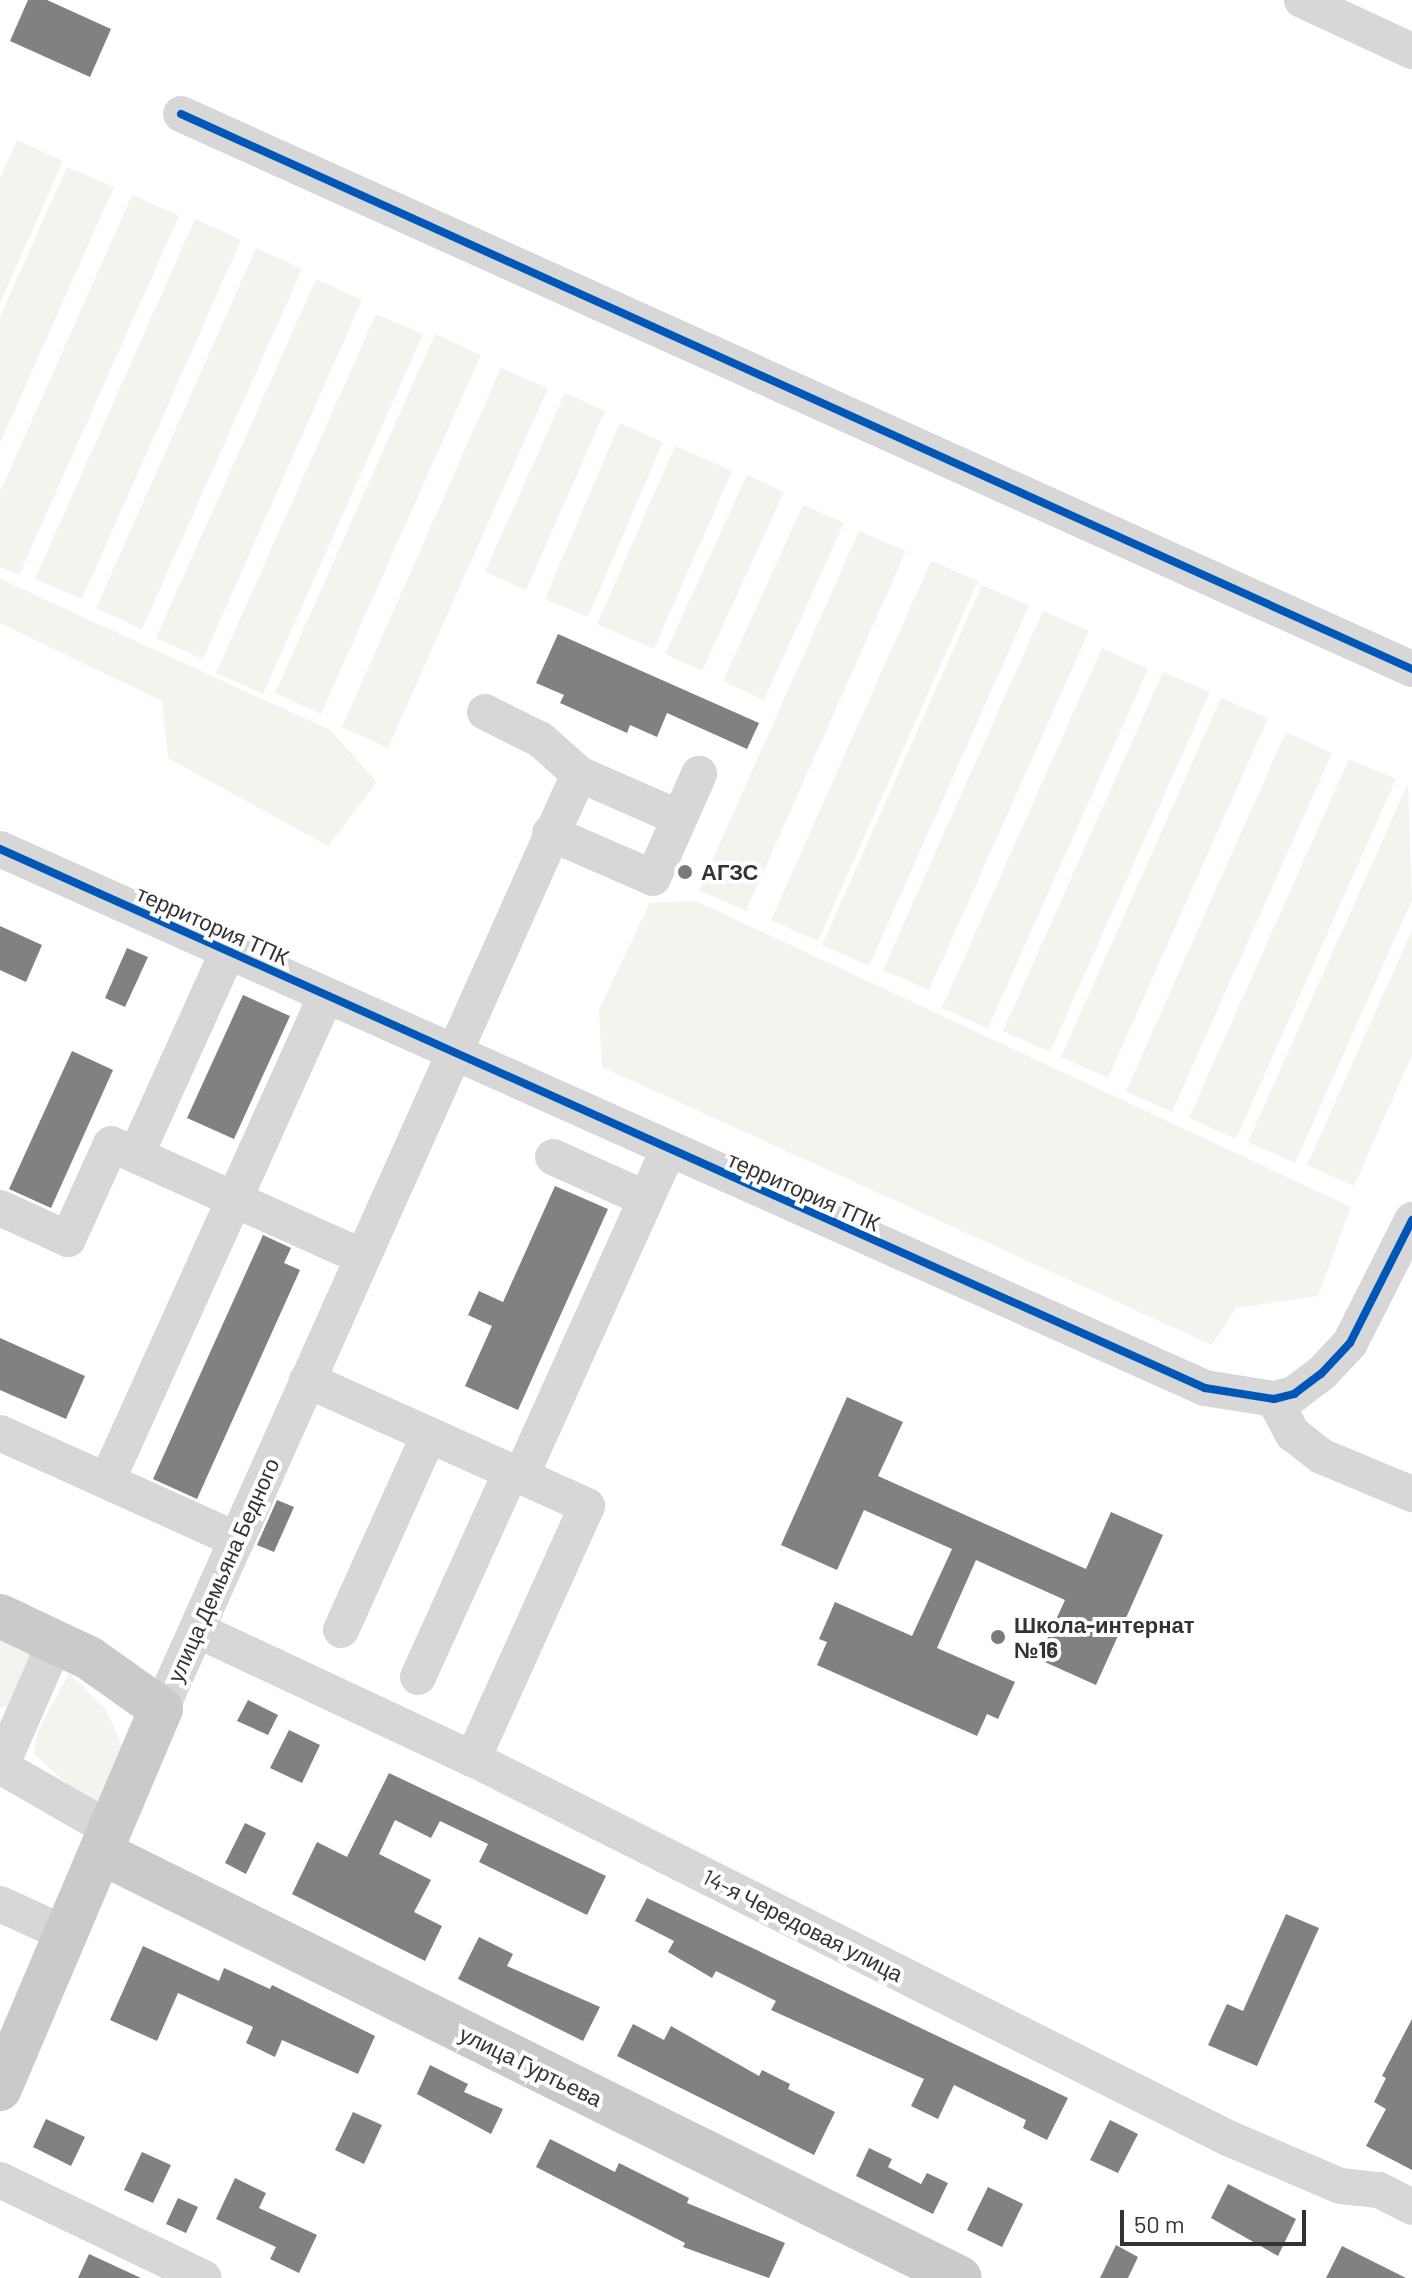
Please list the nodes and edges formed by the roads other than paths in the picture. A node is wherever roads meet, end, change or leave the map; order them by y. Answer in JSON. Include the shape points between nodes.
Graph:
{"nodes":[{"id":1,"x":1302,"y":0,"type":"edge"},
{"id":2,"x":1412,"y":51,"type":"edge"},
{"id":3,"x":181,"y":114,"type":"dead end"},
{"id":4,"x":1412,"y":669,"type":"edge"},
{"id":5,"x":485,"y":712,"type":"dead end"},
{"id":6,"x":579,"y":774,"type":"junction"},
{"id":7,"x":699,"y":774,"type":"dead end"},
{"id":8,"x":679,"y":818,"type":"junction"},
{"id":9,"x":550,"y":833,"type":"junction"},
{"id":10,"x":0,"y":849,"type":"edge"},
{"id":11,"x":228,"y":951,"type":"junction"},
{"id":12,"x":326,"y":996,"type":"junction"},
{"id":13,"x":451,"y":1054,"type":"junction"},
{"id":14,"x":668,"y":1151,"type":"junction"},
{"id":15,"x":136,"y":1155,"type":"junction"},
{"id":16,"x":553,"y":1157,"type":"dead end"},
{"id":17,"x":234,"y":1199,"type":"junction"},
{"id":18,"x":646,"y":1199,"type":"junction"},
{"id":19,"x":0,"y":1208,"type":"edge"},
{"id":20,"x":1409,"y":1234,"type":"edge"},
{"id":21,"x":362,"y":1257,"type":"junction"},
{"id":22,"x":307,"y":1380,"type":"junction"},
{"id":23,"x":1284,"y":1396,"type":"junction"},
{"id":24,"x":0,"y":1433,"type":"edge"},
{"id":25,"x":429,"y":1435,"type":"junction"},
{"id":26,"x":516,"y":1474,"type":"junction"},
{"id":27,"x":107,"y":1481,"type":"junction"},
{"id":28,"x":1412,"y":1494,"type":"edge"},
{"id":29,"x":237,"y":1540,"type":"junction"},
{"id":30,"x":0,"y":1616,"type":"edge"},
{"id":31,"x":197,"y":1630,"type":"junction"},
{"id":32,"x":341,"y":1630,"type":"dead end"},
{"id":33,"x":56,"y":1640,"type":"junction"},
{"id":34,"x":418,"y":1677,"type":"dead end"},
{"id":35,"x":161,"y":1709,"type":"junction"},
{"id":36,"x":473,"y":1759,"type":"junction"},
{"id":37,"x":0,"y":1766,"type":"edge"},
{"id":38,"x":108,"y":1842,"type":"junction"},
{"id":39,"x":0,"y":1904,"type":"edge"},
{"id":40,"x":68,"y":1935,"type":"junction"},
{"id":41,"x":0,"y":2089,"type":"edge"},
{"id":42,"x":0,"y":2180,"type":"edge"},
{"id":43,"x":1412,"y":2207,"type":"edge"},
{"id":44,"x":940,"y":2274,"type":"edge"},
{"id":45,"x":204,"y":2278,"type":"edge"}],
"edges":[{"from":1,"to":2,"type":"street"},
{"from":3,"to":4,"type":"street"},
{"from":5,"to":6,"type":"street","via":[[541,740]]},
{"from":6,"to":8,"type":"street"},
{"from":6,"to":9,"type":"street","name":"улица Демьяна Бедного"},
{"from":7,"to":8,"type":"street"},
{"from":8,"to":9,"type":"street","via":[[653,878]]},
{"from":9,"to":13,"type":"street","name":"улица Демьяна Бедного"},
{"from":10,"to":11,"type":"street","name":"территория ТПК"},
{"from":11,"to":12,"type":"street","name":"территория ТПК"},
{"from":11,"to":15,"type":"street"},
{"from":12,"to":13,"type":"street","name":"территория ТПК"},
{"from":12,"to":17,"type":"street"},
{"from":13,"to":14,"type":"street","name":"территория ТПК"},
{"from":13,"to":21,"type":"street","name":"улица Демьяна Бедного"},
{"from":14,"to":18,"type":"street"},
{"from":14,"to":23,"type":"street","name":"территория ТПК","via":[[1205,1388]]},
{"from":15,"to":17,"type":"street"},
{"from":15,"to":19,"type":"street","via":[[111,1144],[68,1239]]},
{"from":16,"to":18,"type":"street"},
{"from":17,"to":21,"type":"street"},
{"from":17,"to":27,"type":"street"},
{"from":18,"to":26,"type":"street"},
{"from":20,"to":23,"type":"street","via":[[1350,1343],[1321,1374]]},
{"from":21,"to":22,"type":"street","name":"улица Демьяна Бедного"},
{"from":22,"to":25,"type":"street"},
{"from":22,"to":29,"type":"street","name":"улица Демьяна Бедного"},
{"from":23,"to":28,"type":"street","via":[[1293,1434],[1321,1456]]},
{"from":24,"to":27,"type":"street"},
{"from":25,"to":26,"type":"street"},
{"from":25,"to":32,"type":"street"},
{"from":26,"to":34,"type":"street"},
{"from":26,"to":36,"type":"street","via":[[587,1506]]},
{"from":27,"to":29,"type":"street"},
{"from":29,"to":31,"type":"street","name":"улица Демьяна Бедного"},
{"from":30,"to":33,"type":"main road"},
{"from":31,"to":35,"type":"street","name":"улица Демьяна Бедного"},
{"from":31,"to":36,"type":"street","name":"14-я Чередовая улица"},
{"from":33,"to":35,"type":"main road","via":[[130,1683]]},
{"from":33,"to":37,"type":"street"},
{"from":35,"to":38,"type":"main road","name":"улица Демьяна Бедного"},
{"from":36,"to":43,"type":"street","name":"14-я Чередовая улица","via":[[1228,2138],[1340,2186],[1379,2190]]},
{"from":37,"to":38,"type":"street"},
{"from":38,"to":40,"type":"main road","name":"улица Демьяна Бедного"},
{"from":38,"to":44,"type":"main road","name":"улица Гуртьева"},
{"from":39,"to":40,"type":"street"},
{"from":40,"to":41,"type":"main road","name":"улица Демьяна Бедного"},
{"from":42,"to":45,"type":"street"}]}
